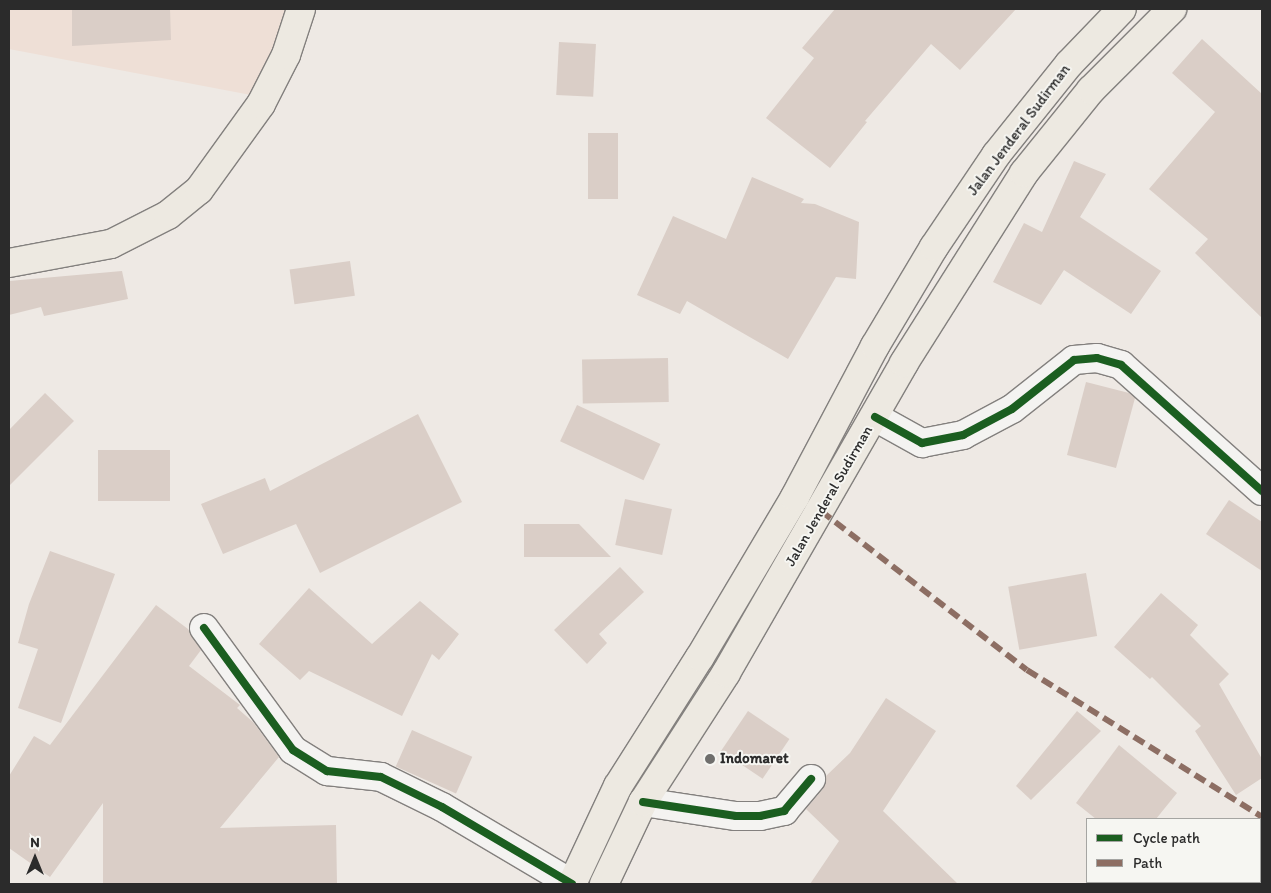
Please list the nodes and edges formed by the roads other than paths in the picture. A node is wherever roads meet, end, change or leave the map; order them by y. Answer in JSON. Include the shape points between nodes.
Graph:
{"nodes":[{"id":1,"x":301,"y":9,"type":"edge"},
{"id":2,"x":1122,"y":9,"type":"edge"},
{"id":3,"x":1172,"y":9,"type":"edge"},
{"id":4,"x":9,"y":263,"type":"edge"},
{"id":5,"x":846,"y":399,"type":"junction"},
{"id":6,"x":875,"y":417,"type":"junction"},
{"id":7,"x":1262,"y":491,"type":"edge"},
{"id":8,"x":204,"y":628,"type":"dead end"},
{"id":9,"x":811,"y":779,"type":"dead end"},
{"id":10,"x":643,"y":802,"type":"junction"},
{"id":11,"x":572,"y":884,"type":"edge"},
{"id":12,"x":604,"y":884,"type":"edge"}],
"edges":[{"from":1,"to":4,"type":"highway","via":[[286,55],[261,104],[199,190],[168,215],[110,244]]},
{"from":2,"to":5,"type":"highway","name":"Jalan Jenderal Sudirman","via":[[1069,64],[996,154],[934,247]]},
{"from":3,"to":6,"type":"highway","name":"Jalan Jenderal Sudirman","via":[[1091,90],[1024,173],[909,355]]},
{"from":5,"to":6,"type":"highway"},
{"from":5,"to":11,"type":"highway","name":"Jalan Jenderal Sudirman","via":[[750,573],[618,786]]},
{"from":6,"to":7,"type":"street","via":[[922,443],[963,435],[1012,409],[1074,360],[1097,358],[1121,365]]},
{"from":6,"to":10,"type":"highway","name":"Jalan Jenderal Sudirman","via":[[726,673]]},
{"from":8,"to":11,"type":"street","via":[[292,750],[327,771],[382,777],[442,806]]},
{"from":9,"to":10,"type":"street","via":[[784,811],[760,816],[736,816]]},
{"from":10,"to":12,"type":"highway","name":"Jalan Jenderal Sudirman"}]}
